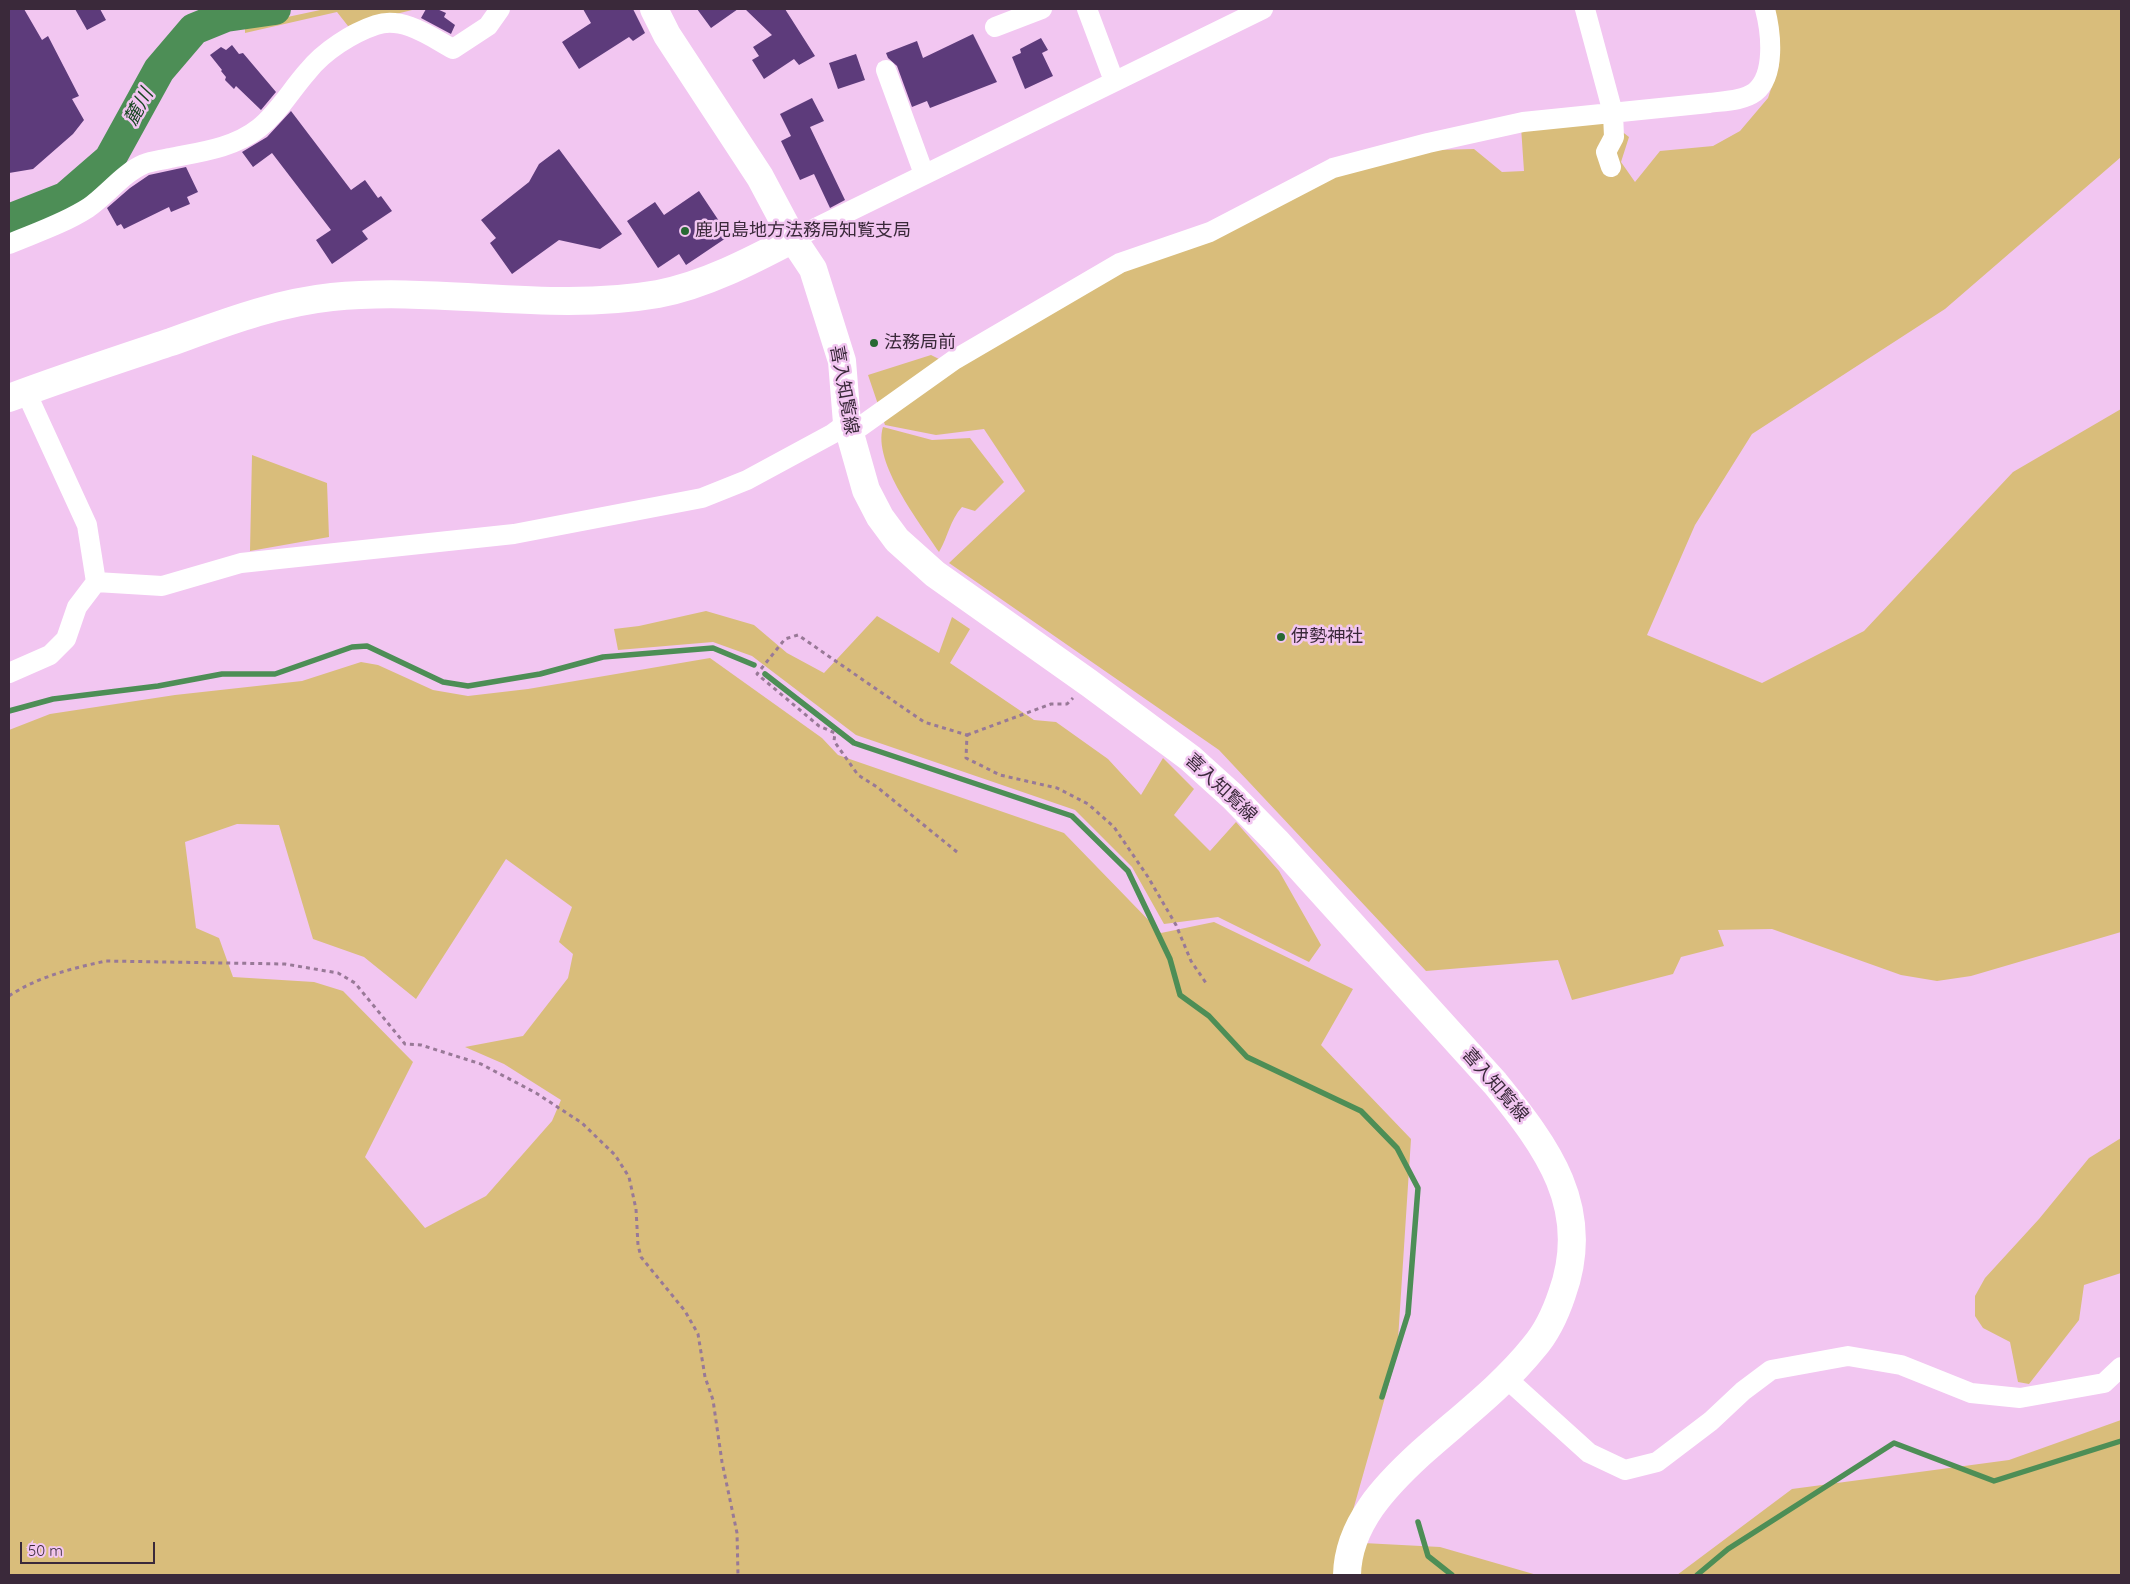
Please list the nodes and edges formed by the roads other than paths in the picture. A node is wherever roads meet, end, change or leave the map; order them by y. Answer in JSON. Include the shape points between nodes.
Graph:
{"nodes":[{"id":1,"x":500,"y":9,"type":"edge"},
{"id":2,"x":654,"y":9,"type":"edge"},
{"id":3,"x":1042,"y":9,"type":"edge"},
{"id":4,"x":1087,"y":9,"type":"edge"},
{"id":5,"x":1585,"y":9,"type":"edge"},
{"id":6,"x":1765,"y":9,"type":"edge"},
{"id":7,"x":1254,"y":11,"type":"edge"},
{"id":8,"x":995,"y":27,"type":"dead end"},
{"id":9,"x":886,"y":70,"type":"dead end"},
{"id":10,"x":1114,"y":81,"type":"junction"},
{"id":11,"x":1613,"y":113,"type":"junction"},
{"id":12,"x":1611,"y":167,"type":"dead end"},
{"id":13,"x":924,"y":174,"type":"junction"},
{"id":14,"x":793,"y":239,"type":"junction"},
{"id":15,"x":9,"y":244,"type":"edge"},
{"id":16,"x":14,"y":394,"type":"edge"},
{"id":17,"x":848,"y":428,"type":"junction"},
{"id":18,"x":96,"y":582,"type":"junction"},
{"id":19,"x":9,"y":673,"type":"edge"},
{"id":20,"x":2121,"y":1367,"type":"edge"},
{"id":21,"x":1506,"y":1378,"type":"junction"},
{"id":22,"x":1347,"y":1575,"type":"edge"}],
"edges":[{"from":1,"to":15,"type":"street","via":[[488,26],[453,49],[398,22],[376,25],[321,56],[258,129],[222,147],[145,164],[75,215]]},
{"from":2,"to":14,"type":"main road","name":"喜入知覧線","via":[[667,35],[760,178]]},
{"from":3,"to":8,"type":"street"},
{"from":4,"to":10,"type":"street"},
{"from":5,"to":11,"type":"street"},
{"from":6,"to":11,"type":"street","via":[[1769,37],[1768,66],[1764,82],[1754,93],[1735,99]]},
{"from":7,"to":10,"type":"street"},
{"from":9,"to":13,"type":"street"},
{"from":10,"to":13,"type":"street"},
{"from":11,"to":12,"type":"street","via":[[1614,137],[1606,152]]},
{"from":11,"to":17,"type":"street","via":[[1523,122],[1333,168],[1210,232],[1120,263],[954,360]]},
{"from":13,"to":14,"type":"street"},
{"from":14,"to":16,"type":"main road","via":[[746,264],[659,294],[595,301],[396,295],[332,297],[272,307]]},
{"from":14,"to":17,"type":"main road","name":"喜入知覧線","via":[[812,269],[842,361]]},
{"from":16,"to":18,"type":"street","via":[[87,525]]},
{"from":17,"to":18,"type":"street","via":[[746,480],[702,498],[514,534],[241,563],[162,586]]},
{"from":17,"to":21,"type":"main road","name":"喜入知覧線","via":[[866,490],[897,540],[935,574],[1190,758],[1232,796],[1530,1125],[1567,1196],[1573,1225],[1568,1278],[1540,1339]]},
{"from":18,"to":19,"type":"street","via":[[77,607],[66,639],[50,655]]},
{"from":20,"to":21,"type":"street","via":[[2104,1383],[2020,1398],[1971,1393],[1901,1365],[1848,1356],[1771,1370],[1657,1462],[1625,1470],[1589,1453]]},
{"from":21,"to":22,"type":"main road","name":"喜入知覧線","via":[[1395,1477],[1374,1501],[1355,1537]]}]}
